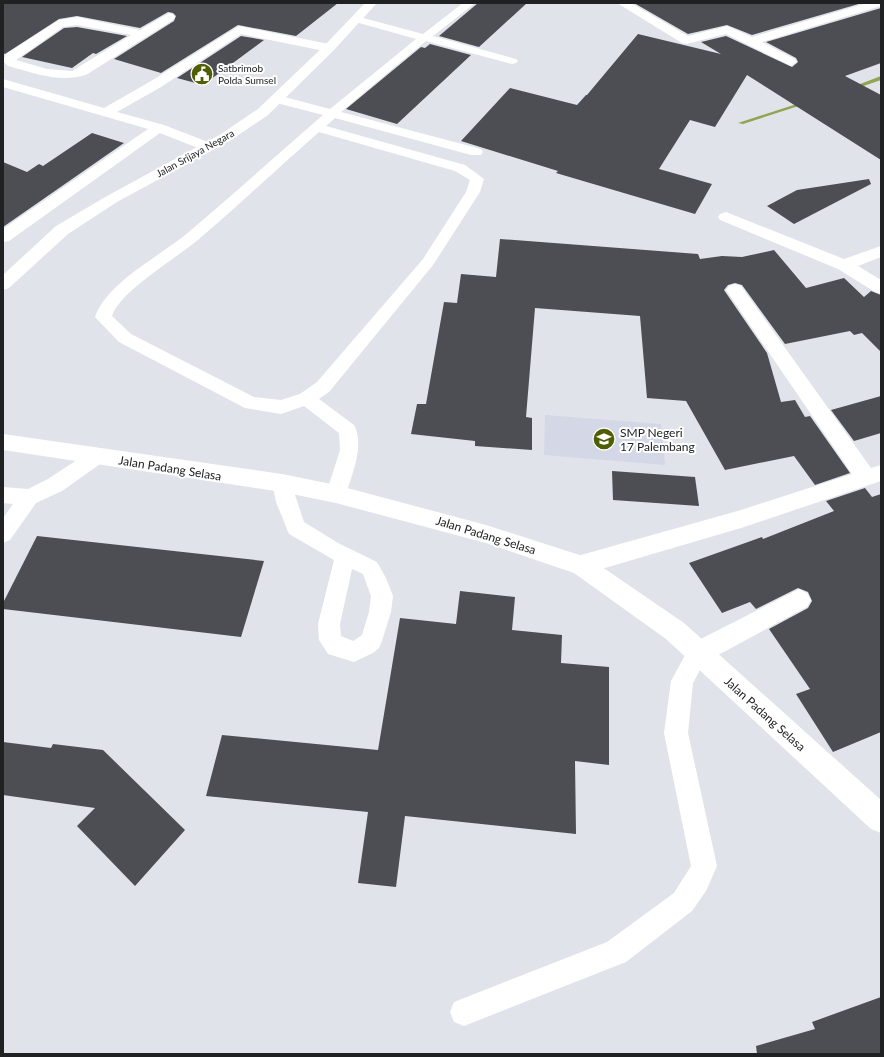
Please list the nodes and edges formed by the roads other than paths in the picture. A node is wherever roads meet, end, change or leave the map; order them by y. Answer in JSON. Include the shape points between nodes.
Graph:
{"nodes":[{"id":1,"x":371,"y":3,"type":"edge"},
{"id":2,"x":470,"y":3,"type":"edge"},
{"id":3,"x":623,"y":3,"type":"edge"},
{"id":4,"x":878,"y":5,"type":"edge"},
{"id":5,"x":169,"y":17,"type":"dead end"},
{"id":6,"x":356,"y":19,"type":"junction"},
{"id":7,"x":142,"y":34,"type":"junction"},
{"id":8,"x":423,"y":37,"type":"junction"},
{"id":9,"x":752,"y":41,"type":"junction"},
{"id":10,"x":329,"y":48,"type":"junction"},
{"id":11,"x":512,"y":61,"type":"dead end"},
{"id":12,"x":791,"y":62,"type":"dead end"},
{"id":13,"x":38,"y":70,"type":"junction"},
{"id":14,"x":8,"y":85,"type":"edge"},
{"id":15,"x":277,"y":99,"type":"junction"},
{"id":16,"x":105,"y":113,"type":"junction"},
{"id":17,"x":332,"y":114,"type":"junction"},
{"id":18,"x":317,"y":127,"type":"junction"},
{"id":19,"x":159,"y":128,"type":"junction"},
{"id":20,"x":208,"y":147,"type":"junction"},
{"id":21,"x":476,"y":152,"type":"dead end"},
{"id":22,"x":726,"y":217,"type":"dead end"},
{"id":23,"x":3,"y":237,"type":"edge"},
{"id":24,"x":881,"y":251,"type":"edge"},
{"id":25,"x":844,"y":265,"type":"junction"},
{"id":26,"x":3,"y":284,"type":"edge"},
{"id":27,"x":881,"y":288,"type":"edge"},
{"id":28,"x":735,"y":290,"type":"dead end"},
{"id":29,"x":306,"y":399,"type":"junction"},
{"id":30,"x":3,"y":442,"type":"edge"},
{"id":31,"x":96,"y":457,"type":"junction"},
{"id":32,"x":874,"y":475,"type":"edge"},
{"id":33,"x":282,"y":483,"type":"junction"},
{"id":34,"x":336,"y":494,"type":"junction"},
{"id":35,"x":3,"y":495,"type":"edge"},
{"id":36,"x":29,"y":497,"type":"junction"},
{"id":37,"x":3,"y":534,"type":"edge"},
{"id":38,"x":345,"y":556,"type":"dead end"},
{"id":39,"x":581,"y":565,"type":"junction"},
{"id":40,"x":799,"y":600,"type":"dead end"},
{"id":41,"x":698,"y":653,"type":"junction"},
{"id":42,"x":881,"y":820,"type":"edge"},
{"id":43,"x":464,"y":1012,"type":"dead end"}],
"edges":[{"from":1,"to":6,"type":"street","name":"Jalan Srijaya Negara"},
{"from":2,"to":8,"type":"lane"},
{"from":3,"to":9,"type":"street","via":[[686,40],[727,30]]},
{"from":4,"to":9,"type":"street"},
{"from":5,"to":7,"type":"street"},
{"from":6,"to":8,"type":"lane"},
{"from":6,"to":10,"type":"street","name":"Jalan Srijaya Negara"},
{"from":7,"to":13,"type":"street","via":[[73,75],[63,76]]},
{"from":7,"to":13,"type":"street","via":[[77,21],[59,24],[10,57],[9,61],[12,63]]},
{"from":8,"to":11,"type":"lane"},
{"from":8,"to":17,"type":"lane"},
{"from":9,"to":12,"type":"street"},
{"from":10,"to":15,"type":"street","name":"Jalan Srijaya Negara"},
{"from":10,"to":16,"type":"street","via":[[239,30],[156,84]]},
{"from":13,"to":14,"type":"street"},
{"from":14,"to":16,"type":"street"},
{"from":15,"to":17,"type":"lane"},
{"from":15,"to":20,"type":"street","name":"Jalan Srijaya Negara","via":[[263,112]]},
{"from":16,"to":19,"type":"street"},
{"from":17,"to":18,"type":"lane"},
{"from":17,"to":21,"type":"lane"},
{"from":18,"to":29,"type":"lane","via":[[460,168],[477,179],[473,192],[428,262],[323,386]]},
{"from":18,"to":29,"type":"lane","via":[[175,251],[116,295],[104,310],[103,317],[125,338],[251,403],[281,407]]},
{"from":19,"to":20,"type":"street"},
{"from":19,"to":23,"type":"street"},
{"from":20,"to":26,"type":"street","name":"Jalan Srijaya Negara","via":[[112,199],[62,230]]},
{"from":22,"to":25,"type":"street"},
{"from":24,"to":25,"type":"street"},
{"from":25,"to":27,"type":"street"},
{"from":28,"to":32,"type":"street"},
{"from":29,"to":34,"type":"lane","via":[[348,430],[349,450]]},
{"from":30,"to":31,"type":"street","name":"Jalan Padang Selasa"},
{"from":31,"to":33,"type":"street","name":"Jalan Padang Selasa"},
{"from":31,"to":36,"type":"lane","via":[[55,485]]},
{"from":32,"to":39,"type":"street","via":[[741,519]]},
{"from":33,"to":34,"type":"street","name":"Jalan Padang Selasa"},
{"from":33,"to":38,"type":"lane","via":[[296,528]]},
{"from":34,"to":39,"type":"street","name":"Jalan Padang Selasa","via":[[486,534]]},
{"from":35,"to":36,"type":"lane"},
{"from":36,"to":37,"type":"lane"},
{"from":39,"to":41,"type":"street","name":"Jalan Padang Selasa","via":[[675,631]]},
{"from":40,"to":41,"type":"street"},
{"from":41,"to":42,"type":"street","name":"Jalan Padang Selasa"},
{"from":41,"to":43,"type":"lane","via":[[682,681],[676,733],[704,866],[697,882],[683,902],[616,952]]}]}
